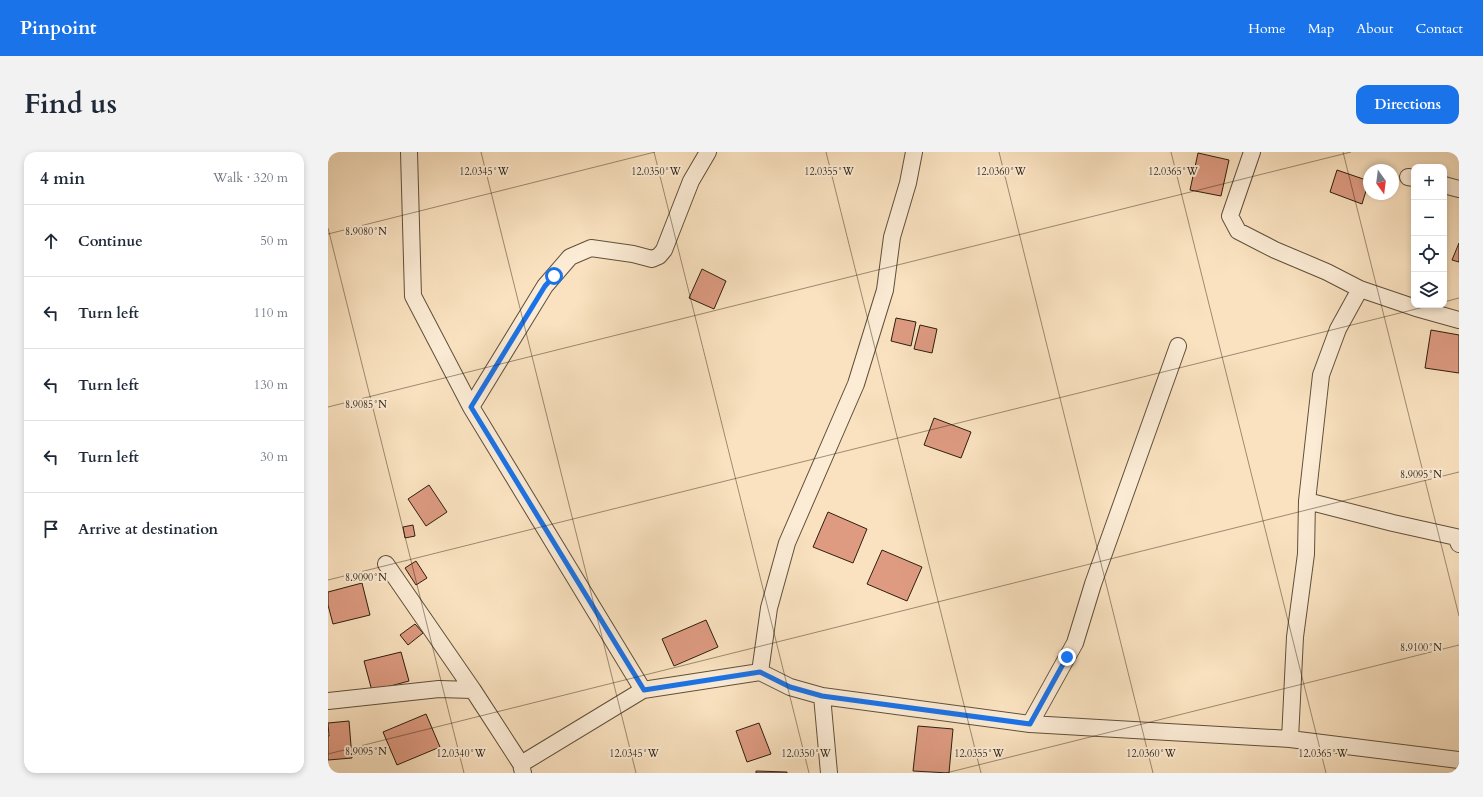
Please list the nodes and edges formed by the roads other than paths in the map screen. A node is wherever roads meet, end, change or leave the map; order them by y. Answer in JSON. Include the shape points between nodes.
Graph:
{"nodes":[{"id":1,"x":409,"y":152,"type":"edge"},
{"id":2,"x":708,"y":152,"type":"edge"},
{"id":3,"x":914,"y":152,"type":"edge"},
{"id":4,"x":1252,"y":152,"type":"edge"},
{"id":5,"x":1447,"y":186,"type":"edge"},
{"id":6,"x":1459,"y":188,"type":"edge"},
{"id":7,"x":1360,"y":290,"type":"junction"},
{"id":8,"x":1459,"y":320,"type":"edge"},
{"id":9,"x":1178,"y":346,"type":"dead end"},
{"id":10,"x":471,"y":407,"type":"junction"},
{"id":11,"x":1307,"y":500,"type":"junction"},
{"id":12,"x":1459,"y":544,"type":"edge"},
{"id":13,"x":386,"y":564,"type":"dead end"},
{"id":14,"x":760,"y":672,"type":"junction"},
{"id":15,"x":474,"y":690,"type":"junction"},
{"id":16,"x":644,"y":690,"type":"junction"},
{"id":17,"x":822,"y":696,"type":"junction"},
{"id":18,"x":328,"y":701,"type":"edge"},
{"id":19,"x":1030,"y":724,"type":"junction"},
{"id":20,"x":1290,"y":739,"type":"junction"},
{"id":21,"x":1459,"y":760,"type":"edge"},
{"id":22,"x":522,"y":768,"type":"edge"},
{"id":23,"x":829,"y":773,"type":"edge"}],
"edges":[{"from":1,"to":10,"type":"street","via":[[413,296]]},
{"from":2,"to":10,"type":"street","via":[[691,181],[664,250],[659,256],[652,259],[591,248],[570,257],[545,286]]},
{"from":3,"to":14,"type":"street","via":[[892,237],[885,290],[856,384],[787,543],[769,608]]},
{"from":4,"to":7,"type":"street","via":[[1230,216],[1238,231]]},
{"from":5,"to":6,"type":"street"},
{"from":7,"to":8,"type":"street"},
{"from":7,"to":11,"type":"street","via":[[1338,329],[1321,375]]},
{"from":9,"to":19,"type":"street","via":[[1093,584],[1075,643]]},
{"from":10,"to":16,"type":"street"},
{"from":11,"to":12,"type":"street","via":[[1456,537]]},
{"from":11,"to":20,"type":"street","via":[[1306,554],[1295,637]]},
{"from":13,"to":15,"type":"street"},
{"from":14,"to":16,"type":"street"},
{"from":14,"to":17,"type":"street","via":[[790,687]]},
{"from":15,"to":18,"type":"street","via":[[439,689]]},
{"from":15,"to":22,"type":"street"},
{"from":16,"to":22,"type":"street"},
{"from":17,"to":19,"type":"street"},
{"from":17,"to":23,"type":"street"},
{"from":19,"to":20,"type":"street"},
{"from":20,"to":21,"type":"street"}]}
